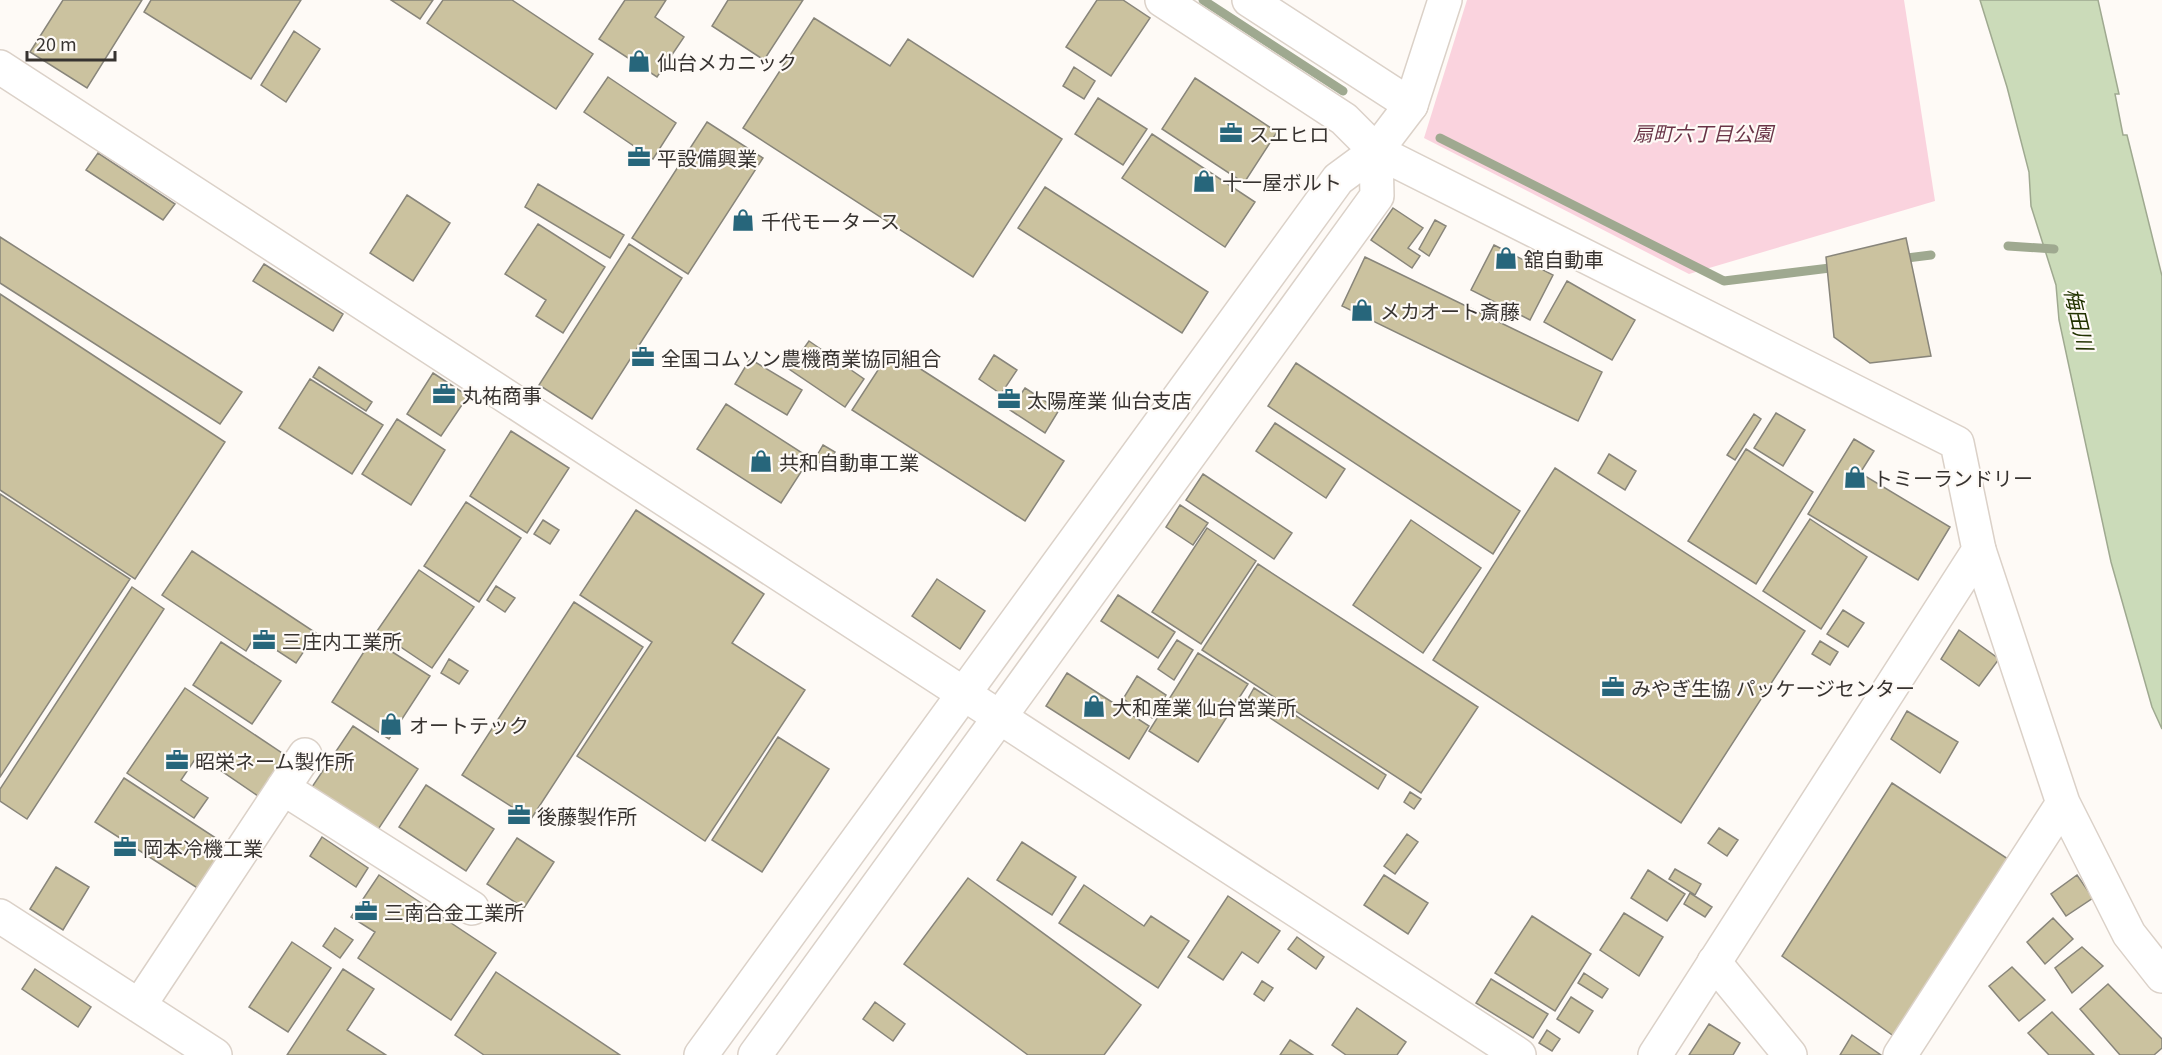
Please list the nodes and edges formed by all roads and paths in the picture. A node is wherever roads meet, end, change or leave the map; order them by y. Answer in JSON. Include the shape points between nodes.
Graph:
{"nodes":[{"id":1,"x":1162,"y":0,"type":"edge"},
{"id":2,"x":1249,"y":0,"type":"edge"},
{"id":3,"x":1445,"y":0,"type":"edge"},
{"id":4,"x":0,"y":67,"type":"edge"},
{"id":5,"x":1411,"y":105,"type":"junction"},
{"id":6,"x":1376,"y":152,"type":"junction"},
{"id":7,"x":1979,"y":550,"type":"junction"},
{"id":8,"x":962,"y":693,"type":"junction"},
{"id":9,"x":1001,"y":718,"type":"junction"},
{"id":10,"x":305,"y":755,"type":"dead end"},
{"id":11,"x":283,"y":788,"type":"junction"},
{"id":12,"x":2063,"y":803,"type":"junction"},
{"id":13,"x":472,"y":908,"type":"dead end"},
{"id":14,"x":0,"y":916,"type":"edge"},
{"id":15,"x":1714,"y":962,"type":"junction"},
{"id":16,"x":2162,"y":976,"type":"edge"},
{"id":17,"x":139,"y":1005,"type":"junction"},
{"id":18,"x":215,"y":1055,"type":"edge"},
{"id":19,"x":701,"y":1055,"type":"edge"},
{"id":20,"x":755,"y":1055,"type":"edge"},
{"id":21,"x":1519,"y":1055,"type":"edge"},
{"id":22,"x":1655,"y":1055,"type":"edge"},
{"id":23,"x":1790,"y":1055,"type":"edge"},
{"id":24,"x":1900,"y":1055,"type":"edge"}],
"edges":[{"from":1,"to":6,"type":"street","via":[[1344,119]]},
{"from":2,"to":5,"type":"street"},
{"from":3,"to":5,"type":"street"},
{"from":4,"to":8,"type":"street"},
{"from":5,"to":6,"type":"street"},
{"from":6,"to":7,"type":"street","via":[[1957,443]]},
{"from":6,"to":8,"type":"street","via":[[1338,179]]},
{"from":6,"to":9,"type":"street","via":[[1377,196]]},
{"from":7,"to":12,"type":"street"},
{"from":7,"to":15,"type":"street"},
{"from":8,"to":9,"type":"street"},
{"from":8,"to":19,"type":"street"},
{"from":9,"to":20,"type":"street"},
{"from":9,"to":21,"type":"street"},
{"from":10,"to":11,"type":"street"},
{"from":11,"to":13,"type":"street"},
{"from":11,"to":17,"type":"street"},
{"from":12,"to":16,"type":"street","via":[[2129,934]]},
{"from":12,"to":24,"type":"street"},
{"from":14,"to":17,"type":"street"},
{"from":15,"to":22,"type":"street"},
{"from":15,"to":23,"type":"street"},
{"from":17,"to":18,"type":"street"}]}
